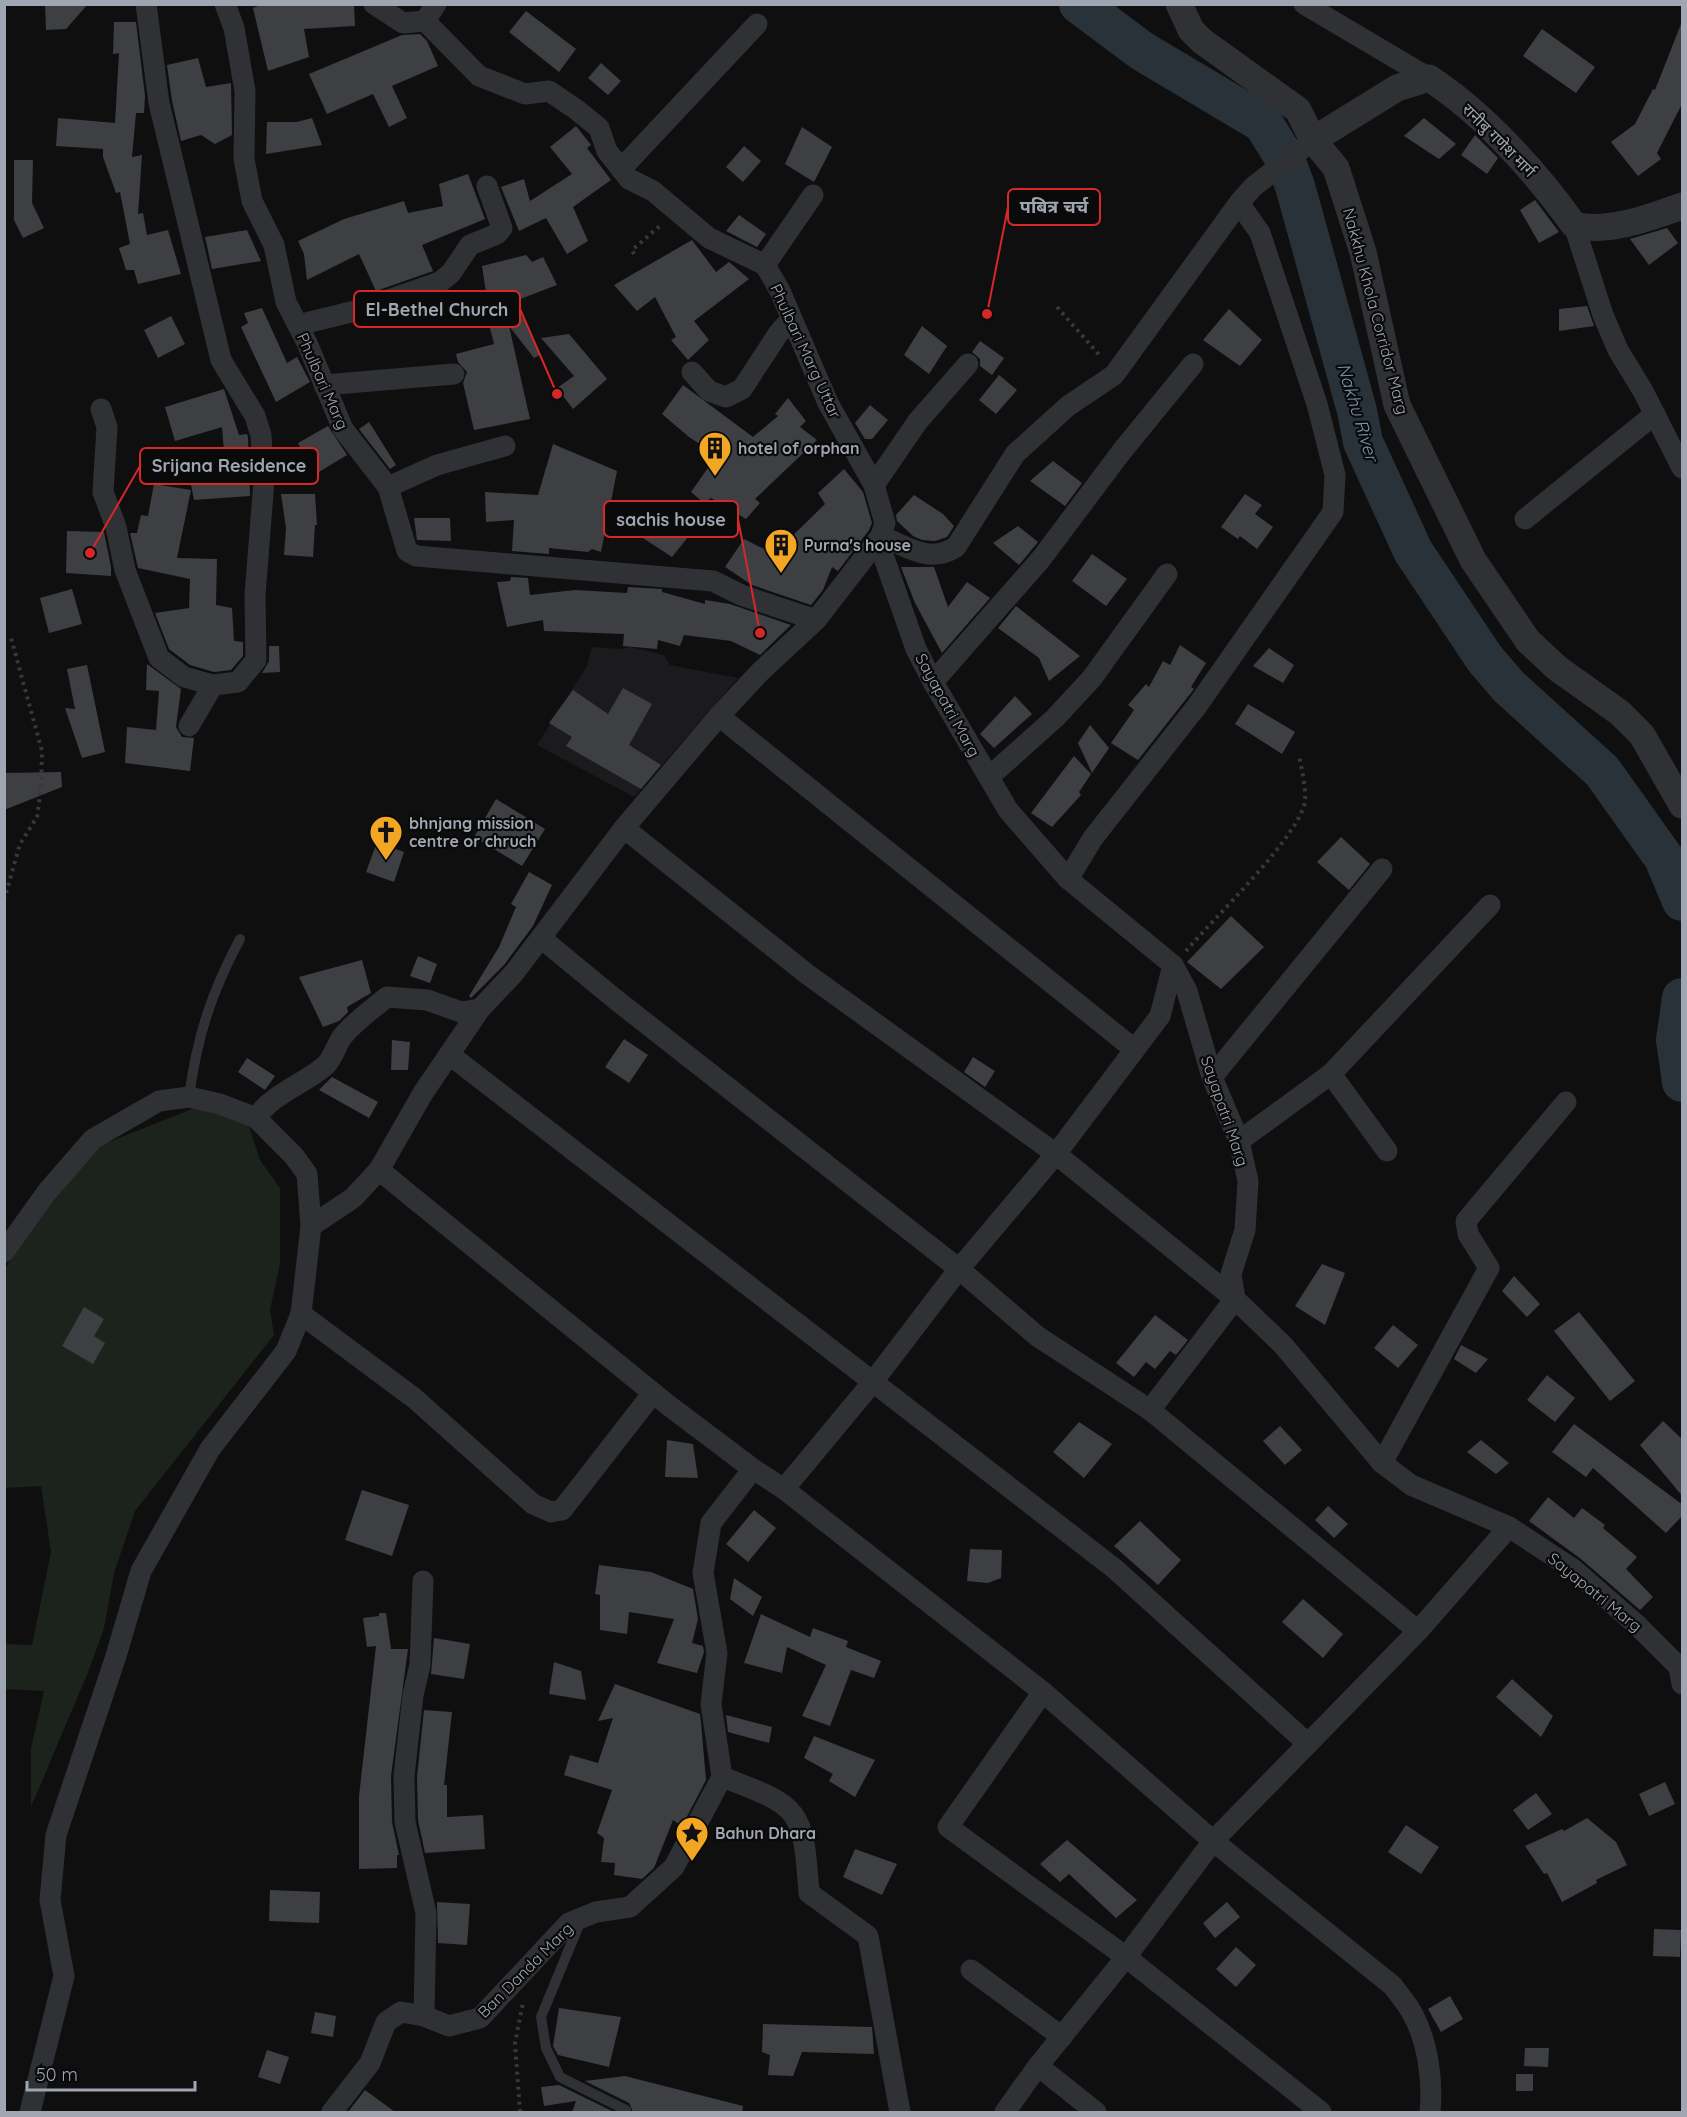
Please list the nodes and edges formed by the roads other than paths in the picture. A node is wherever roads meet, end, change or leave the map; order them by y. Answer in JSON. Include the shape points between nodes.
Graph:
{"nodes":[{"id":1,"x":146,"y":4,"type":"edge"},
{"id":2,"x":225,"y":4,"type":"edge"},
{"id":3,"x":374,"y":4,"type":"edge"},
{"id":4,"x":1179,"y":4,"type":"edge"},
{"id":5,"x":1304,"y":4,"type":"edge"},
{"id":6,"x":430,"y":13,"type":"edge"},
{"id":7,"x":757,"y":24,"type":"dead end"},
{"id":8,"x":1429,"y":78,"type":"junction"},
{"id":9,"x":1307,"y":143,"type":"junction"},
{"id":10,"x":621,"y":169,"type":"junction"},
{"id":11,"x":487,"y":186,"type":"dead end"},
{"id":12,"x":813,"y":195,"type":"dead end"},
{"id":13,"x":1239,"y":203,"type":"junction"},
{"id":14,"x":1683,"y":206,"type":"edge"},
{"id":15,"x":1574,"y":225,"type":"junction"},
{"id":16,"x":765,"y":265,"type":"junction"},
{"id":17,"x":791,"y":319,"type":"junction"},
{"id":18,"x":298,"y":325,"type":"junction"},
{"id":19,"x":968,"y":364,"type":"dead end"},
{"id":20,"x":1193,"y":364,"type":"dead end"},
{"id":21,"x":692,"y":372,"type":"dead end"},
{"id":22,"x":454,"y":374,"type":"dead end"},
{"id":23,"x":324,"y":385,"type":"junction"},
{"id":24,"x":101,"y":410,"type":"dead end"},
{"id":25,"x":1655,"y":414,"type":"junction"},
{"id":26,"x":505,"y":446,"type":"dead end"},
{"id":27,"x":1683,"y":468,"type":"edge"},
{"id":28,"x":874,"y":485,"type":"junction"},
{"id":29,"x":388,"y":487,"type":"junction"},
{"id":30,"x":1525,"y":519,"type":"dead end"},
{"id":31,"x":883,"y":529,"type":"junction"},
{"id":32,"x":1167,"y":574,"type":"dead end"},
{"id":33,"x":816,"y":620,"type":"junction"},
{"id":34,"x":933,"y":682,"type":"junction"},
{"id":35,"x":213,"y":686,"type":"junction"},
{"id":36,"x":719,"y":716,"type":"junction"},
{"id":37,"x":189,"y":726,"type":"dead end"},
{"id":38,"x":989,"y":777,"type":"junction"},
{"id":39,"x":1683,"y":805,"type":"edge"},
{"id":40,"x":624,"y":828,"type":"junction"},
{"id":41,"x":1382,"y":869,"type":"dead end"},
{"id":42,"x":1068,"y":879,"type":"junction"},
{"id":43,"x":1490,"y":905,"type":"dead end"},
{"id":44,"x":541,"y":938,"type":"junction"},
{"id":45,"x":240,"y":939,"type":"dead end"},
{"id":46,"x":1173,"y":965,"type":"junction"},
{"id":47,"x":480,"y":1009,"type":"junction"},
{"id":48,"x":1134,"y":1049,"type":"junction"},
{"id":49,"x":450,"y":1055,"type":"junction"},
{"id":50,"x":1331,"y":1074,"type":"junction"},
{"id":51,"x":1212,"y":1077,"type":"junction"},
{"id":52,"x":189,"y":1097,"type":"junction"},
{"id":53,"x":1566,"y":1102,"type":"dead end"},
{"id":54,"x":256,"y":1119,"type":"junction"},
{"id":55,"x":1239,"y":1141,"type":"junction"},
{"id":56,"x":1387,"y":1151,"type":"dead end"},
{"id":57,"x":1056,"y":1154,"type":"junction"},
{"id":58,"x":379,"y":1170,"type":"junction"},
{"id":59,"x":311,"y":1226,"type":"junction"},
{"id":60,"x":4,"y":1252,"type":"edge"},
{"id":61,"x":959,"y":1269,"type":"junction"},
{"id":62,"x":1235,"y":1299,"type":"junction"},
{"id":63,"x":301,"y":1314,"type":"junction"},
{"id":64,"x":872,"y":1383,"type":"junction"},
{"id":65,"x":653,"y":1393,"type":"junction"},
{"id":66,"x":1150,"y":1410,"type":"junction"},
{"id":67,"x":1382,"y":1463,"type":"junction"},
{"id":68,"x":753,"y":1469,"type":"junction"},
{"id":69,"x":784,"y":1489,"type":"junction"},
{"id":70,"x":1509,"y":1527,"type":"junction"},
{"id":71,"x":423,"y":1581,"type":"dead end"},
{"id":72,"x":1419,"y":1631,"type":"junction"},
{"id":73,"x":1683,"y":1684,"type":"edge"},
{"id":74,"x":1043,"y":1692,"type":"junction"},
{"id":75,"x":1308,"y":1744,"type":"junction"},
{"id":76,"x":722,"y":1777,"type":"junction"},
{"id":77,"x":1213,"y":1841,"type":"junction"},
{"id":78,"x":582,"y":1917,"type":"junction"},
{"id":79,"x":1126,"y":1957,"type":"junction"},
{"id":80,"x":971,"y":1970,"type":"dead end"},
{"id":81,"x":424,"y":2016,"type":"junction"},
{"id":82,"x":1062,"y":2037,"type":"junction"},
{"id":83,"x":1038,"y":2066,"type":"junction"},
{"id":84,"x":626,"y":2110,"type":"dead end"},
{"id":85,"x":30,"y":2112,"type":"edge"},
{"id":86,"x":332,"y":2112,"type":"edge"},
{"id":87,"x":900,"y":2112,"type":"edge"},
{"id":88,"x":1005,"y":2112,"type":"edge"},
{"id":89,"x":1096,"y":2112,"type":"edge"},
{"id":90,"x":1321,"y":2112,"type":"edge"},
{"id":91,"x":1430,"y":2112,"type":"edge"}],
"edges":[{"from":1,"to":35,"type":"street","via":[[159,103],[221,360],[255,416],[264,456],[255,595],[256,660],[238,682]]},
{"from":2,"to":18,"type":"street","name":"Phulbari Marg","via":[[234,28],[245,91],[244,159],[252,201],[274,245],[286,302]]},
{"from":3,"to":6,"type":"street","name":"Phulbari Marg Uttar","via":[[403,22]]},
{"from":4,"to":9,"type":"street","name":"Nakkhu Khola Corridor Marg","via":[[1191,30],[1202,41],[1298,110]]},
{"from":5,"to":8,"type":"street"},
{"from":6,"to":10,"type":"street","name":"Phulbari Marg Uttar","via":[[479,76],[525,94],[549,91],[577,110],[598,128],[607,151]]},
{"from":7,"to":10,"type":"street"},
{"from":8,"to":9,"type":"street","via":[[1397,88]]},
{"from":8,"to":15,"type":"street","name":"रानीबु गणेश मार्ग","via":[[1480,119],[1549,190]]},
{"from":9,"to":13,"type":"street"},
{"from":9,"to":39,"type":"street","name":"Nakkhu Khola Corridor Marg","via":[[1336,168],[1363,252],[1397,405],[1473,560],[1528,641],[1642,735]]},
{"from":10,"to":16,"type":"street","name":"Phulbari Marg Uttar","via":[[709,238]]},
{"from":11,"to":18,"type":"street","via":[[502,228],[470,245],[440,282],[363,309]]},
{"from":12,"to":16,"type":"street"},
{"from":13,"to":31,"type":"street","via":[[1114,375],[1068,406],[1015,454],[956,547],[930,556]]},
{"from":13,"to":42,"type":"street","via":[[1260,233],[1317,404],[1335,475],[1334,512],[1197,706],[1093,838]]},
{"from":14,"to":15,"type":"street","via":[[1616,224],[1586,229]]},
{"from":15,"to":25,"type":"street","via":[[1603,315]]},
{"from":16,"to":17,"type":"street","name":"Phulbari Marg Uttar"},
{"from":17,"to":21,"type":"street","via":[[742,389],[726,397],[710,391]]},
{"from":17,"to":28,"type":"street","name":"Phulbari Marg Uttar","via":[[828,403]]},
{"from":18,"to":23,"type":"street","name":"Phulbari Marg"},
{"from":19,"to":28,"type":"street","via":[[918,421]]},
{"from":20,"to":34,"type":"street","via":[[1041,559]]},
{"from":22,"to":23,"type":"street"},
{"from":23,"to":29,"type":"street","name":"Phulbari Marg","via":[[343,429]]},
{"from":24,"to":35,"type":"street","via":[[107,427],[103,492],[116,527],[125,570],[159,658],[184,677]]},
{"from":25,"to":27,"type":"street"},
{"from":25,"to":30,"type":"street"},
{"from":26,"to":29,"type":"street","via":[[437,465]]},
{"from":28,"to":31,"type":"street","name":"Phulbari Marg Uttar"},
{"from":29,"to":33,"type":"street","name":"Phulbari Marg","via":[[407,551],[416,556],[713,581],[741,595]]},
{"from":31,"to":33,"type":"street"},
{"from":31,"to":34,"type":"street","name":"Sayapatri Marg","via":[[887,566],[916,649]]},
{"from":32,"to":38,"type":"street","via":[[1092,678],[1055,718]]},
{"from":33,"to":36,"type":"street"},
{"from":34,"to":38,"type":"street","name":"Sayapatri Marg"},
{"from":35,"to":37,"type":"street"},
{"from":36,"to":40,"type":"street"},
{"from":36,"to":48,"type":"street"},
{"from":38,"to":42,"type":"street","name":"Sayapatri Marg","via":[[1008,810]]},
{"from":40,"to":44,"type":"street"},
{"from":40,"to":57,"type":"street","via":[[807,974]]},
{"from":41,"to":51,"type":"street"},
{"from":42,"to":46,"type":"street","name":"Sayapatri Marg"},
{"from":43,"to":50,"type":"street"},
{"from":44,"to":47,"type":"street"},
{"from":44,"to":61,"type":"street"},
{"from":45,"to":52,"type":"lane","via":[[218,980],[199,1039]]},
{"from":46,"to":48,"type":"street","via":[[1160,1016]]},
{"from":46,"to":51,"type":"street","name":"Sayapatri Marg","via":[[1187,991]]},
{"from":47,"to":49,"type":"street"},
{"from":47,"to":54,"type":"street","via":[[461,1012],[427,1000],[387,997],[342,1038],[328,1063],[307,1081],[282,1093]]},
{"from":48,"to":57,"type":"street"},
{"from":49,"to":58,"type":"street","via":[[423,1093]]},
{"from":49,"to":64,"type":"street"},
{"from":50,"to":55,"type":"street"},
{"from":50,"to":56,"type":"street"},
{"from":51,"to":55,"type":"street","name":"Sayapatri Marg"},
{"from":52,"to":54,"type":"street","via":[[220,1104]]},
{"from":52,"to":60,"type":"street","via":[[159,1101],[93,1139],[47,1192]]},
{"from":53,"to":67,"type":"street","via":[[1466,1221],[1468,1234],[1489,1268]]},
{"from":54,"to":59,"type":"street","via":[[307,1174]]},
{"from":55,"to":62,"type":"street","name":"Sayapatri Marg","via":[[1248,1180],[1245,1230],[1231,1274]]},
{"from":57,"to":61,"type":"street"},
{"from":57,"to":62,"type":"street"},
{"from":58,"to":59,"type":"street","via":[[353,1198]]},
{"from":58,"to":65,"type":"street"},
{"from":59,"to":63,"type":"street"},
{"from":61,"to":64,"type":"street"},
{"from":61,"to":66,"type":"street","via":[[1036,1336]]},
{"from":62,"to":66,"type":"street"},
{"from":62,"to":67,"type":"street","name":"Sayapatri Marg","via":[[1283,1345]]},
{"from":63,"to":65,"type":"street","via":[[414,1398],[533,1504],[550,1512],[562,1510]]},
{"from":63,"to":85,"type":"street","via":[[286,1351],[210,1449],[141,1571],[56,1835],[50,1900],[64,1976]]},
{"from":64,"to":69,"type":"street"},
{"from":64,"to":75,"type":"street","via":[[1115,1569]]},
{"from":65,"to":68,"type":"street"},
{"from":66,"to":72,"type":"street"},
{"from":67,"to":70,"type":"street","name":"Sayapatri Marg","via":[[1411,1485]]},
{"from":68,"to":69,"type":"street"},
{"from":68,"to":76,"type":"street","via":[[711,1523],[703,1573],[717,1653],[711,1704]]},
{"from":69,"to":74,"type":"street"},
{"from":70,"to":72,"type":"street"},
{"from":70,"to":73,"type":"street","name":"Sayapatri Marg","via":[[1573,1569],[1637,1624],[1679,1667]]},
{"from":71,"to":81,"type":"street","via":[[420,1665],[412,1695],[404,1776],[405,1822],[426,1913]]},
{"from":72,"to":75,"type":"street"},
{"from":74,"to":77,"type":"street"},
{"from":74,"to":79,"type":"street","via":[[948,1827]]},
{"from":75,"to":77,"type":"street"},
{"from":76,"to":78,"type":"street","name":"Ban Danda Marg","via":[[674,1867],[630,1907]]},
{"from":76,"to":87,"type":"street","via":[[767,1794],[795,1813],[805,1838],[808,1893],[868,1936]]},
{"from":77,"to":79,"type":"street"},
{"from":77,"to":91,"type":"street","via":[[1393,1986],[1413,2013],[1426,2055]]},
{"from":78,"to":81,"type":"street","name":"Ban Danda Marg","via":[[569,1923],[480,2019],[449,2026]]},
{"from":78,"to":84,"type":"lane","via":[[541,2017],[546,2048],[560,2078]]},
{"from":79,"to":82,"type":"street"},
{"from":79,"to":90,"type":"street"},
{"from":80,"to":82,"type":"street"},
{"from":81,"to":86,"type":"street","name":"Ban Danda Marg","via":[[401,2013],[386,2022],[370,2063]]},
{"from":82,"to":83,"type":"street"},
{"from":83,"to":88,"type":"street"},
{"from":83,"to":89,"type":"street"}]}
